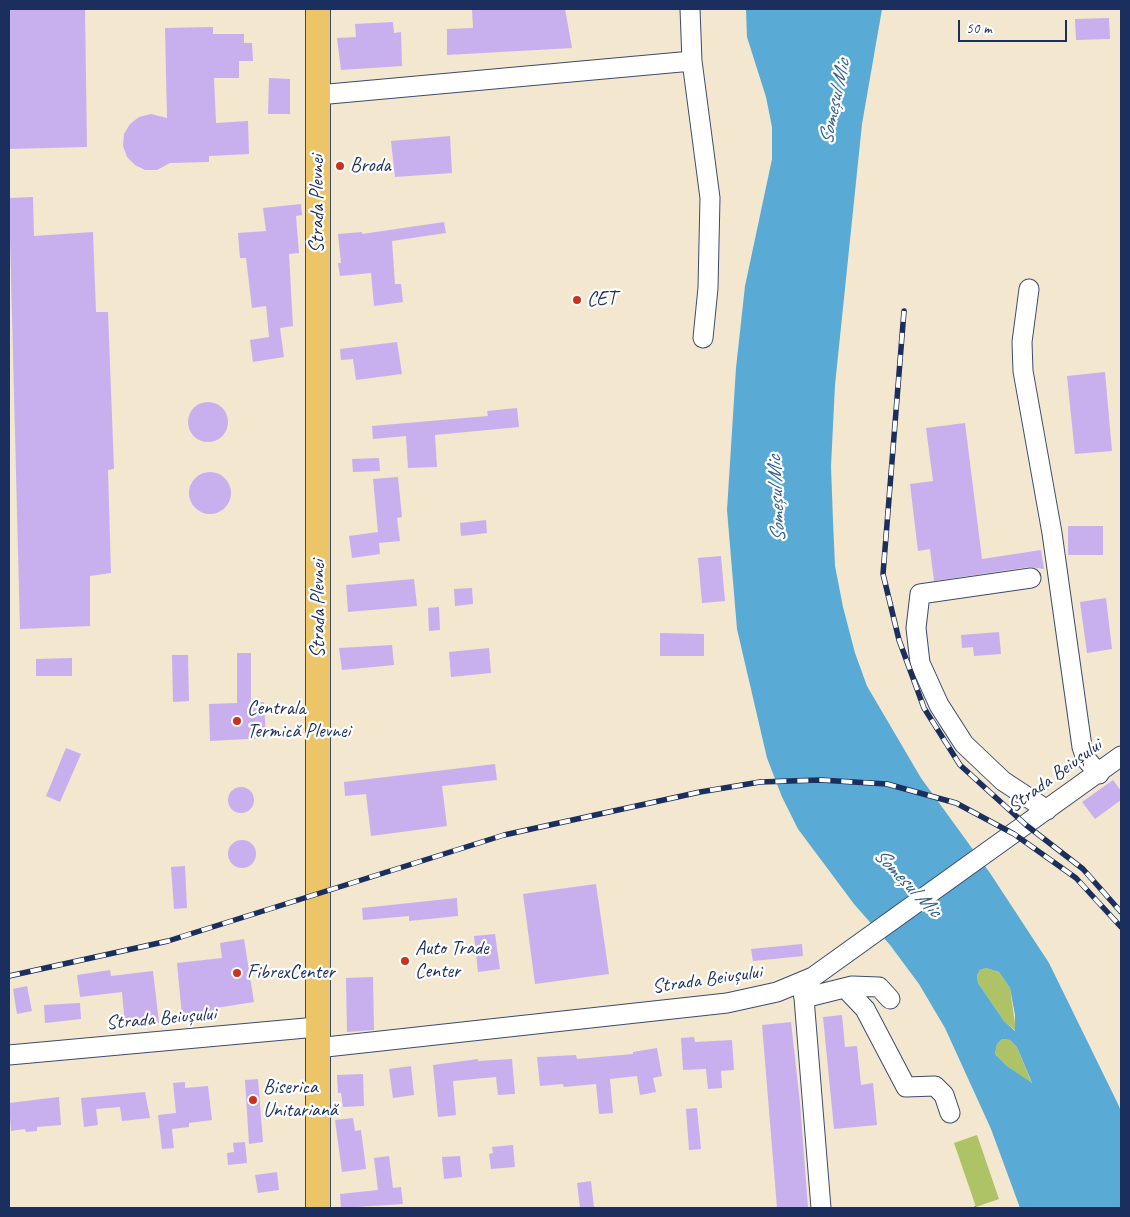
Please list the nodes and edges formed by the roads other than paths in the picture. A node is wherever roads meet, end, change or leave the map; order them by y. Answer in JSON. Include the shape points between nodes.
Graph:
{"nodes":[{"id":1,"x":318,"y":9,"type":"edge"},
{"id":2,"x":690,"y":9,"type":"edge"},
{"id":3,"x":692,"y":61,"type":"junction"},
{"id":4,"x":318,"y":95,"type":"junction"},
{"id":5,"x":1029,"y":289,"type":"dead end"},
{"id":6,"x":703,"y":338,"type":"dead end"},
{"id":7,"x":1032,"y":578,"type":"dead end"},
{"id":8,"x":1121,"y":756,"type":"edge"},
{"id":9,"x":1099,"y":774,"type":"junction"},
{"id":10,"x":1047,"y":810,"type":"junction"},
{"id":11,"x":806,"y":985,"type":"junction"},
{"id":12,"x":845,"y":988,"type":"junction"},
{"id":13,"x":890,"y":999,"type":"dead end"},
{"id":14,"x":317,"y":1038,"type":"junction"},
{"id":15,"x":9,"y":1055,"type":"edge"},
{"id":16,"x":950,"y":1113,"type":"dead end"},
{"id":17,"x":318,"y":1208,"type":"edge"},
{"id":18,"x":821,"y":1208,"type":"edge"}],
"edges":[{"from":1,"to":4,"type":"main road","name":"Strada Plevnei"},
{"from":2,"to":3,"type":"street"},
{"from":3,"to":4,"type":"street"},
{"from":3,"to":6,"type":"street","via":[[710,198]]},
{"from":4,"to":14,"type":"main road","name":"Strada Plevnei"},
{"from":5,"to":9,"type":"street","via":[[1022,342],[1024,371],[1052,533],[1082,746],[1086,760]]},
{"from":7,"to":10,"type":"street","via":[[920,594],[916,628],[920,663],[939,705],[964,744],[1003,781]]},
{"from":8,"to":9,"type":"street","name":"Strada Beiușului"},
{"from":9,"to":10,"type":"street","name":"Strada Beiușului"},
{"from":10,"to":11,"type":"street","name":"Strada Beiușului"},
{"from":11,"to":12,"type":"street"},
{"from":11,"to":14,"type":"street","name":"Strada Beiușului","via":[[727,1003]]},
{"from":11,"to":18,"type":"street"},
{"from":12,"to":13,"type":"street","via":[[879,987]]},
{"from":12,"to":16,"type":"street","via":[[865,1009],[906,1087],[936,1086],[944,1095]]},
{"from":14,"to":15,"type":"street","name":"Strada Beiușului"},
{"from":14,"to":17,"type":"main road","name":"Strada Plevnei"}]}
